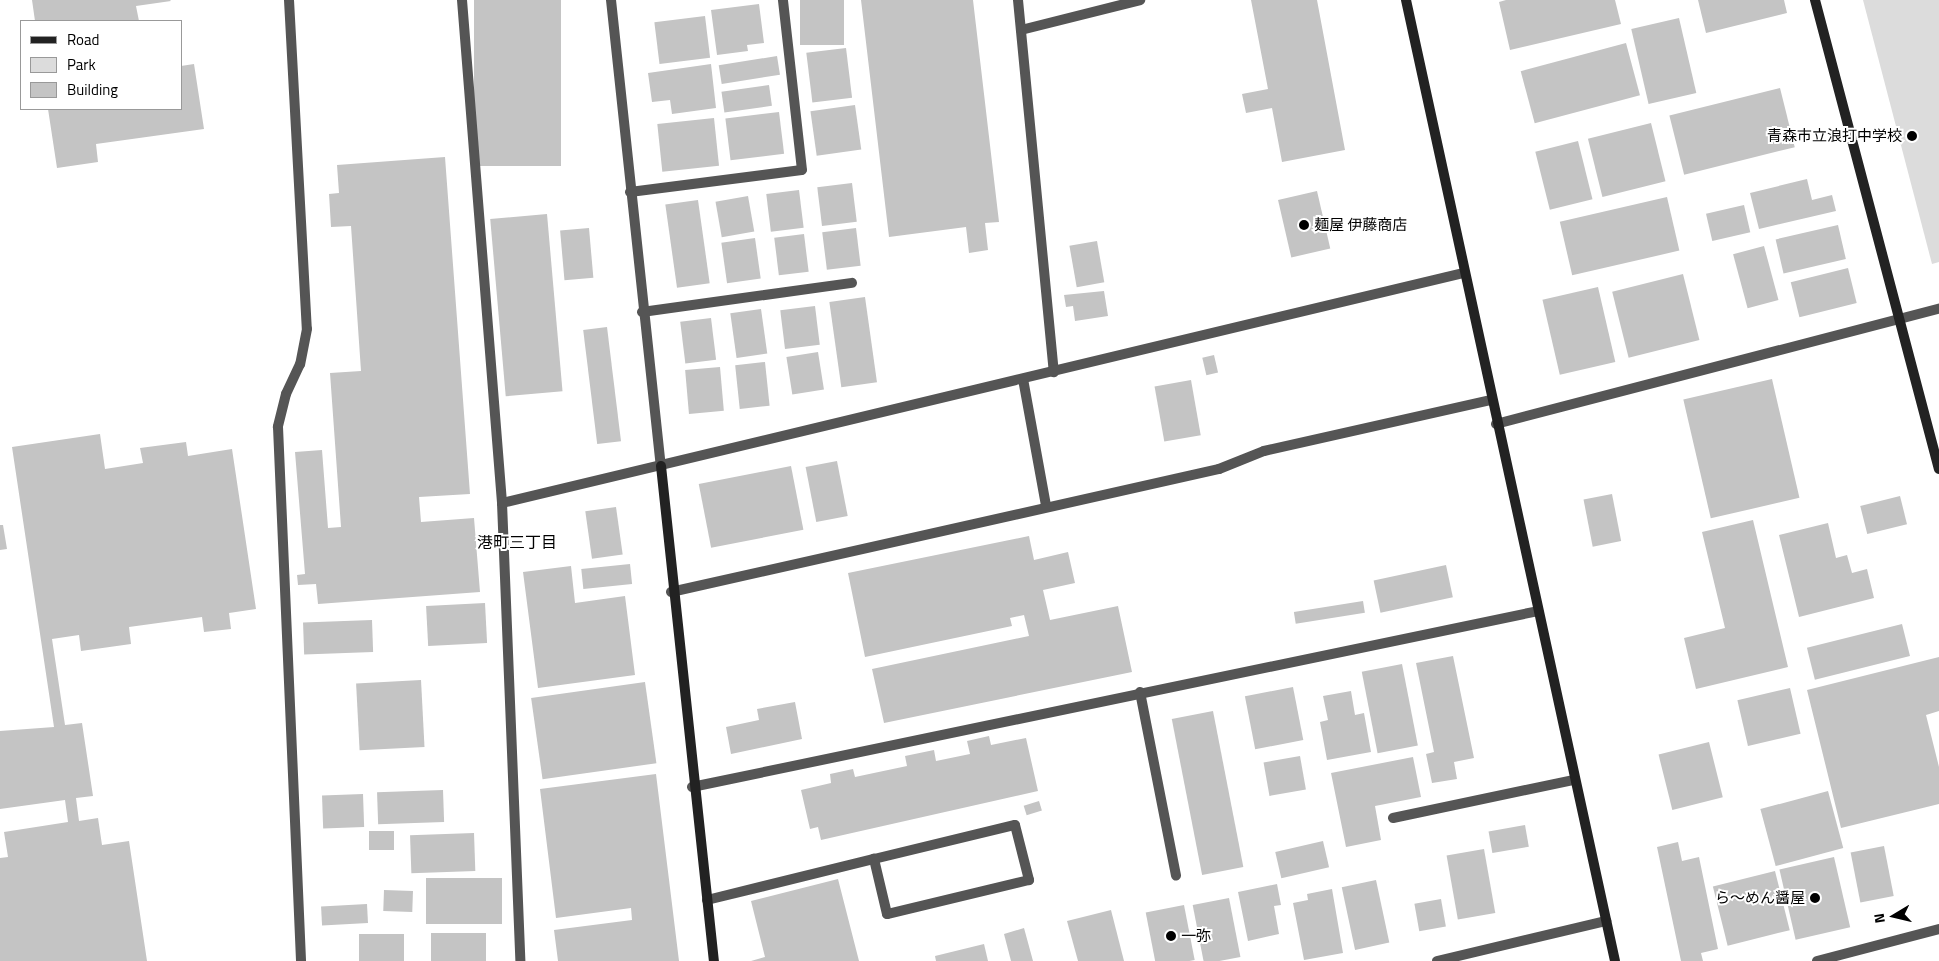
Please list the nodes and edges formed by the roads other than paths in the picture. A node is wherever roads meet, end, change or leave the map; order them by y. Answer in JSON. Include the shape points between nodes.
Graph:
{"nodes":[{"id":1,"x":289,"y":0,"type":"edge"},
{"id":2,"x":462,"y":0,"type":"edge"},
{"id":3,"x":611,"y":0,"type":"edge"},
{"id":4,"x":783,"y":0,"type":"edge"},
{"id":5,"x":1018,"y":0,"type":"edge"},
{"id":6,"x":1140,"y":0,"type":"edge"},
{"id":7,"x":1406,"y":0,"type":"edge"},
{"id":8,"x":1815,"y":0,"type":"edge"},
{"id":9,"x":1021,"y":30,"type":"junction"},
{"id":10,"x":630,"y":192,"type":"junction"},
{"id":11,"x":1463,"y":273,"type":"junction"},
{"id":12,"x":852,"y":283,"type":"dead end"},
{"id":13,"x":1939,"y":309,"type":"edge"},
{"id":14,"x":642,"y":312,"type":"junction"},
{"id":15,"x":1900,"y":319,"type":"junction"},
{"id":16,"x":1054,"y":372,"type":"junction"},
{"id":17,"x":1023,"y":379,"type":"junction"},
{"id":18,"x":1492,"y":400,"type":"junction"},
{"id":19,"x":1496,"y":424,"type":"junction"},
{"id":20,"x":661,"y":466,"type":"junction"},
{"id":21,"x":1939,"y":469,"type":"edge"},
{"id":22,"x":502,"y":503,"type":"junction"},
{"id":23,"x":1046,"y":506,"type":"junction"},
{"id":24,"x":671,"y":592,"type":"junction"},
{"id":25,"x":1538,"y":611,"type":"junction"},
{"id":26,"x":1140,"y":692,"type":"junction"},
{"id":27,"x":1574,"y":780,"type":"junction"},
{"id":28,"x":692,"y":787,"type":"junction"},
{"id":29,"x":1393,"y":818,"type":"dead end"},
{"id":30,"x":874,"y":859,"type":"junction"},
{"id":31,"x":1176,"y":876,"type":"dead end"},
{"id":32,"x":707,"y":900,"type":"junction"},
{"id":33,"x":1606,"y":921,"type":"junction"},
{"id":34,"x":1939,"y":930,"type":"edge"},
{"id":35,"x":301,"y":961,"type":"edge"},
{"id":36,"x":520,"y":961,"type":"edge"},
{"id":37,"x":714,"y":961,"type":"edge"},
{"id":38,"x":1437,"y":961,"type":"edge"},
{"id":39,"x":1615,"y":961,"type":"edge"},
{"id":40,"x":1818,"y":961,"type":"edge"}],
"edges":[{"from":1,"to":35,"type":"street","via":[[307,329],[300,364],[286,394],[278,427]]},
{"from":2,"to":22,"type":"street"},
{"from":3,"to":10,"type":"street"},
{"from":4,"to":10,"type":"street","via":[[802,170]]},
{"from":5,"to":9,"type":"street"},
{"from":6,"to":9,"type":"street"},
{"from":7,"to":11,"type":"street"},
{"from":8,"to":15,"type":"street"},
{"from":9,"to":16,"type":"street"},
{"from":10,"to":14,"type":"street"},
{"from":11,"to":16,"type":"street"},
{"from":11,"to":18,"type":"street"},
{"from":12,"to":14,"type":"street"},
{"from":13,"to":15,"type":"street"},
{"from":14,"to":20,"type":"street"},
{"from":15,"to":19,"type":"street"},
{"from":15,"to":21,"type":"street"},
{"from":16,"to":17,"type":"street"},
{"from":17,"to":20,"type":"street"},
{"from":17,"to":23,"type":"street"},
{"from":18,"to":19,"type":"street"},
{"from":18,"to":23,"type":"street","via":[[1264,452],[1219,469]]},
{"from":19,"to":25,"type":"street"},
{"from":20,"to":22,"type":"street"},
{"from":20,"to":24,"type":"street"},
{"from":22,"to":36,"type":"street"},
{"from":23,"to":24,"type":"street"},
{"from":24,"to":28,"type":"street"},
{"from":25,"to":26,"type":"street"},
{"from":25,"to":27,"type":"street"},
{"from":26,"to":28,"type":"street"},
{"from":26,"to":31,"type":"street"},
{"from":27,"to":29,"type":"street"},
{"from":27,"to":33,"type":"street"},
{"from":28,"to":32,"type":"street"},
{"from":30,"to":30,"type":"street","via":[[1016,825],[1029,880],[887,914]]},
{"from":30,"to":32,"type":"street"},
{"from":32,"to":37,"type":"street"},
{"from":33,"to":38,"type":"street"},
{"from":33,"to":39,"type":"street"},
{"from":34,"to":40,"type":"street"}]}
